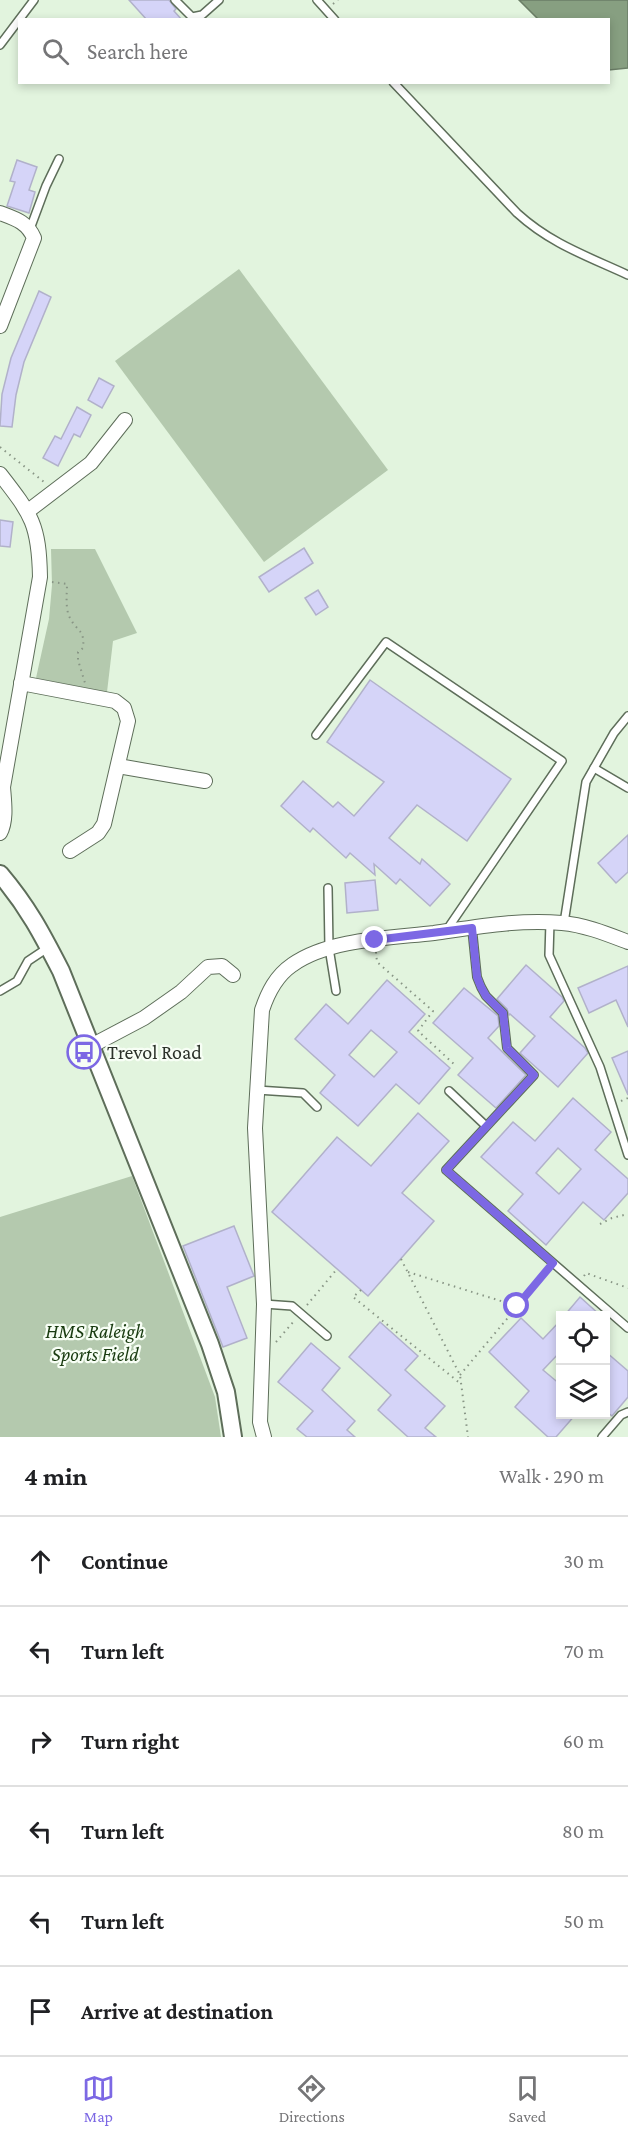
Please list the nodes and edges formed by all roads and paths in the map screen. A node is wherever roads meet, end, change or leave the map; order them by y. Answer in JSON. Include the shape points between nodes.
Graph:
{"nodes":[{"id":1,"x":34,"y":0,"type":"edge"},
{"id":2,"x":175,"y":0,"type":"edge"},
{"id":3,"x":219,"y":0,"type":"edge"},
{"id":4,"x":317,"y":0,"type":"edge"},
{"id":5,"x":20,"y":18,"type":"edge"},
{"id":6,"x":333,"y":18,"type":"edge"},
{"id":7,"x":18,"y":21,"type":"edge"},
{"id":8,"x":0,"y":45,"type":"edge"},
{"id":9,"x":395,"y":84,"type":"edge"},
{"id":10,"x":59,"y":159,"type":"dead end"},
{"id":11,"x":0,"y":213,"type":"edge"},
{"id":12,"x":30,"y":229,"type":"junction"},
{"id":13,"x":628,"y":275,"type":"edge"},
{"id":14,"x":0,"y":326,"type":"edge"},
{"id":15,"x":125,"y":420,"type":"dead end"},
{"id":16,"x":0,"y":447,"type":"edge"},
{"id":17,"x":0,"y":474,"type":"edge"},
{"id":18,"x":56,"y":492,"type":"junction"},
{"id":19,"x":28,"y":511,"type":"junction"},
{"id":20,"x":40,"y":581,"type":"junction"},
{"id":21,"x":21,"y":683,"type":"junction"},
{"id":22,"x":88,"y":695,"type":"junction"},
{"id":23,"x":628,"y":716,"type":"edge"},
{"id":24,"x":316,"y":735,"type":"dead end"},
{"id":25,"x":6,"y":737,"type":"edge"},
{"id":26,"x":118,"y":766,"type":"junction"},
{"id":27,"x":594,"y":768,"type":"junction"},
{"id":28,"x":205,"y":781,"type":"dead end"},
{"id":29,"x":628,"y":788,"type":"edge"},
{"id":30,"x":0,"y":833,"type":"edge"},
{"id":31,"x":70,"y":851,"type":"dead end"},
{"id":32,"x":0,"y":874,"type":"edge"},
{"id":33,"x":328,"y":888,"type":"dead end"},
{"id":34,"x":556,"y":923,"type":"junction"},
{"id":35,"x":472,"y":928,"type":"junction"},
{"id":36,"x":446,"y":931,"type":"junction"},
{"id":37,"x":375,"y":940,"type":"junction"},
{"id":38,"x":628,"y":942,"type":"edge"},
{"id":39,"x":49,"y":947,"type":"junction"},
{"id":40,"x":329,"y":948,"type":"junction"},
{"id":41,"x":233,"y":975,"type":"dead end"},
{"id":42,"x":0,"y":991,"type":"edge"},
{"id":43,"x":336,"y":992,"type":"dead end"},
{"id":44,"x":91,"y":1046,"type":"junction"},
{"id":45,"x":455,"y":1065,"type":"dead end"},
{"id":46,"x":257,"y":1090,"type":"junction"},
{"id":47,"x":449,"y":1092,"type":"dead end"},
{"id":48,"x":317,"y":1107,"type":"dead end"},
{"id":49,"x":486,"y":1126,"type":"junction"},
{"id":50,"x":628,"y":1155,"type":"edge"},
{"id":51,"x":628,"y":1214,"type":"edge"},
{"id":52,"x":600,"y":1224,"type":"dead end"},
{"id":53,"x":401,"y":1259,"type":"dead end"},
{"id":54,"x":553,"y":1263,"type":"junction"},
{"id":55,"x":407,"y":1272,"type":"junction"},
{"id":56,"x":578,"y":1285,"type":"junction"},
{"id":57,"x":628,"y":1288,"type":"edge"},
{"id":58,"x":361,"y":1290,"type":"dead end"},
{"id":59,"x":264,"y":1304,"type":"junction"},
{"id":60,"x":517,"y":1306,"type":"junction"},
{"id":61,"x":628,"y":1328,"type":"edge"},
{"id":62,"x":327,"y":1336,"type":"dead end"},
{"id":63,"x":460,"y":1375,"type":"junction"},
{"id":64,"x":461,"y":1384,"type":"junction"},
{"id":65,"x":628,"y":1412,"type":"edge"},
{"id":66,"x":233,"y":1437,"type":"edge"},
{"id":67,"x":264,"y":1437,"type":"edge"},
{"id":68,"x":468,"y":1437,"type":"edge"},
{"id":69,"x":602,"y":1437,"type":"edge"}],
"edges":[{"from":1,"to":5,"type":"lane"},
{"from":2,"to":3,"type":"lane","via":[[192,17],[202,15]]},
{"from":4,"to":6,"type":"lane"},
{"from":7,"to":8,"type":"lane"},
{"from":9,"to":13,"type":"lane","via":[[535,229]]},
{"from":10,"to":12,"type":"lane"},
{"from":11,"to":12,"type":"street","via":[[23,221]]},
{"from":12,"to":14,"type":"street","via":[[34,238]]},
{"from":15,"to":18,"type":"street","via":[[91,463]]},
{"from":16,"to":18,"type":"path"},
{"from":17,"to":19,"type":"street"},
{"from":18,"to":19,"type":"street"},
{"from":19,"to":20,"type":"street","via":[[40,547]]},
{"from":20,"to":21,"type":"street"},
{"from":20,"to":22,"type":"path","via":[[67,584],[70,619],[83,636],[78,660]]},
{"from":21,"to":22,"type":"street"},
{"from":21,"to":25,"type":"street"},
{"from":22,"to":26,"type":"street","via":[[115,701],[124,708],[128,721]]},
{"from":23,"to":27,"type":"lane"},
{"from":24,"to":36,"type":"lane","via":[[386,642],[562,761]]},
{"from":25,"to":30,"type":"street"},
{"from":26,"to":28,"type":"street"},
{"from":26,"to":31,"type":"street","via":[[104,824],[98,833]]},
{"from":27,"to":29,"type":"lane"},
{"from":27,"to":34,"type":"lane","via":[[586,782]]},
{"from":32,"to":39,"type":"street","via":[[18,894]]},
{"from":33,"to":40,"type":"lane"},
{"from":34,"to":35,"type":"street","via":[[530,921]]},
{"from":34,"to":38,"type":"street","via":[[600,931]]},
{"from":34,"to":50,"type":"lane","via":[[549,955],[600,1067]]},
{"from":35,"to":36,"type":"street"},
{"from":35,"to":49,"type":"lane","via":[[481,987],[503,1013],[507,1048],[534,1075]]},
{"from":36,"to":37,"type":"street"},
{"from":37,"to":40,"type":"street"},
{"from":37,"to":45,"type":"path","via":[[376,962],[433,1011],[418,1031]]},
{"from":39,"to":42,"type":"lane","via":[[28,962],[17,981]]},
{"from":39,"to":44,"type":"street"},
{"from":40,"to":43,"type":"lane"},
{"from":40,"to":46,"type":"street","via":[[291,966],[267,994],[262,1010]]},
{"from":41,"to":44,"type":"street","via":[[222,966],[208,967],[144,1018]]},
{"from":44,"to":66,"type":"street","via":[[210,1344],[226,1392]]},
{"from":46,"to":48,"type":"lane","via":[[303,1092]]},
{"from":46,"to":59,"type":"street","via":[[255,1128]]},
{"from":47,"to":49,"type":"lane"},
{"from":49,"to":54,"type":"lane","via":[[446,1170]]},
{"from":51,"to":52,"type":"path"},
{"from":53,"to":55,"type":"path"},
{"from":54,"to":56,"type":"lane"},
{"from":54,"to":60,"type":"path"},
{"from":55,"to":60,"type":"path"},
{"from":55,"to":63,"type":"path"},
{"from":56,"to":57,"type":"path","via":[[586,1273]]},
{"from":56,"to":61,"type":"lane"},
{"from":58,"to":64,"type":"path","via":[[353,1297]]},
{"from":59,"to":62,"type":"lane","via":[[292,1306]]},
{"from":59,"to":67,"type":"street","via":[[260,1422]]},
{"from":60,"to":63,"type":"path"},
{"from":63,"to":64,"type":"path"},
{"from":64,"to":68,"type":"path"},
{"from":65,"to":69,"type":"lane"}]}
